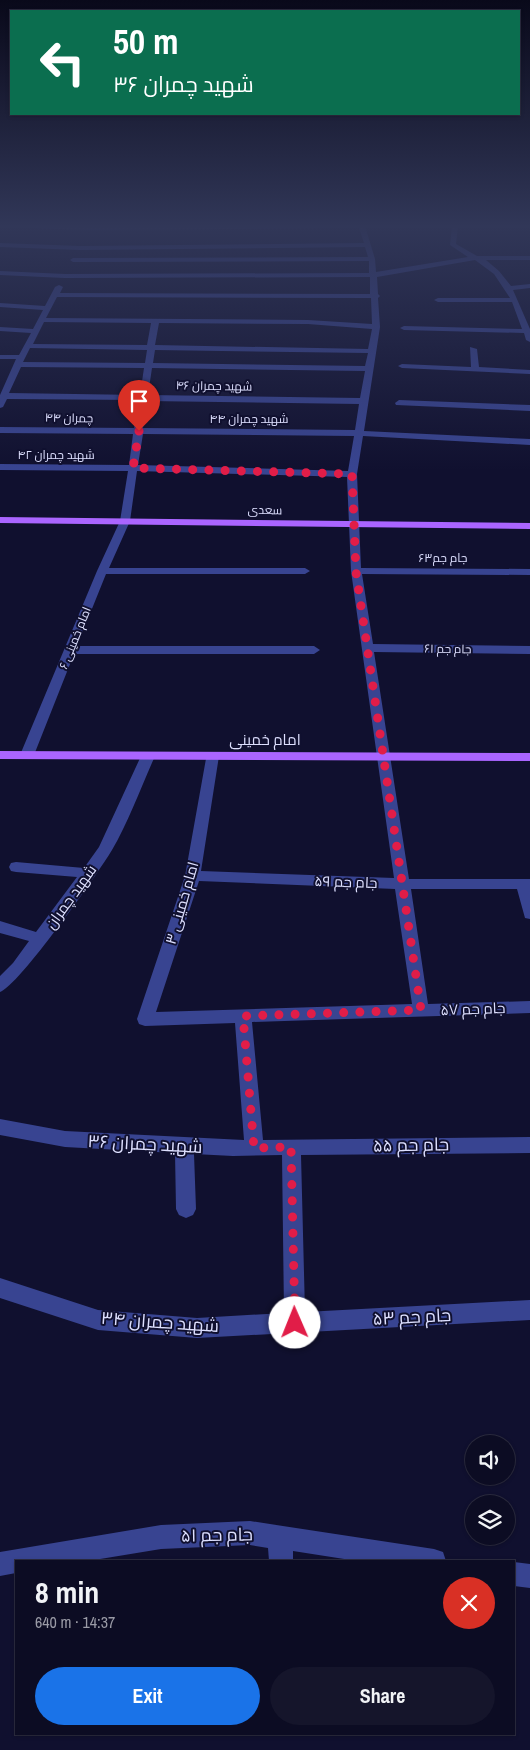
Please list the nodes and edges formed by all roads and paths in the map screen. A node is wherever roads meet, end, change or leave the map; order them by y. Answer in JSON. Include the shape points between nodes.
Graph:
{"nodes":[{"id":1,"x":43,"y":308,"type":"edge"},
{"id":2,"x":48,"y":308,"type":"joint"},
{"id":3,"x":376,"y":308,"type":"edge"},
{"id":4,"x":518,"y":308,"type":"edge"},
{"id":5,"x":41,"y":320,"type":"junction"},
{"id":6,"x":155,"y":321,"type":"junction"},
{"id":7,"x":376,"y":327,"type":"junction"},
{"id":8,"x":404,"y":328,"type":"dead end"},
{"id":9,"x":0,"y":329,"type":"edge"},
{"id":10,"x":36,"y":331,"type":"junction"},
{"id":11,"x":527,"y":331,"type":"junction"},
{"id":12,"x":530,"y":340,"type":"edge"},
{"id":13,"x":27,"y":346,"type":"junction"},
{"id":14,"x":151,"y":348,"type":"junction"},
{"id":15,"x":473,"y":348,"type":"dead end"},
{"id":16,"x":372,"y":352,"type":"junction"},
{"id":17,"x":0,"y":357,"type":"edge"},
{"id":18,"x":20,"y":360,"type":"junction"},
{"id":19,"x":148,"y":365,"type":"junction"},
{"id":20,"x":402,"y":366,"type":"dead end"},
{"id":21,"x":369,"y":369,"type":"junction"},
{"id":22,"x":475,"y":370,"type":"junction"},
{"id":23,"x":530,"y":372,"type":"edge"},
{"id":24,"x":3,"y":393,"type":"edge"},
{"id":25,"x":144,"y":398,"type":"junction"},
{"id":26,"x":364,"y":401,"type":"junction"},
{"id":27,"x":399,"y":403,"type":"dead end"},
{"id":28,"x":0,"y":406,"type":"edge"},
{"id":29,"x":530,"y":408,"type":"edge"},
{"id":30,"x":0,"y":430,"type":"edge"},
{"id":31,"x":139,"y":431,"type":"junction"},
{"id":32,"x":359,"y":433,"type":"junction"},
{"id":33,"x":530,"y":442,"type":"edge"},
{"id":34,"x":0,"y":468,"type":"edge"},
{"id":35,"x":133,"y":468,"type":"junction"},
{"id":36,"x":352,"y":474,"type":"junction"},
{"id":37,"x":0,"y":520,"type":"edge"},
{"id":38,"x":125,"y":521,"type":"junction"},
{"id":39,"x":354,"y":524,"type":"junction"},
{"id":40,"x":530,"y":526,"type":"edge"},
{"id":41,"x":102,"y":572,"type":"junction"},
{"id":42,"x":306,"y":572,"type":"dead end"},
{"id":43,"x":356,"y":572,"type":"junction"},
{"id":44,"x":530,"y":572,"type":"edge"},
{"id":45,"x":366,"y":648,"type":"junction"},
{"id":46,"x":70,"y":650,"type":"junction"},
{"id":47,"x":314,"y":650,"type":"dead end"},
{"id":48,"x":530,"y":650,"type":"edge"},
{"id":49,"x":0,"y":755,"type":"edge"},
{"id":50,"x":27,"y":756,"type":"junction"},
{"id":51,"x":148,"y":756,"type":"junction"},
{"id":52,"x":212,"y":756,"type":"junction"},
{"id":53,"x":383,"y":756,"type":"junction"},
{"id":54,"x":530,"y":757,"type":"edge"},
{"id":55,"x":16,"y":867,"type":"dead end"},
{"id":56,"x":88,"y":873,"type":"junction"},
{"id":57,"x":192,"y":876,"type":"junction"},
{"id":58,"x":402,"y":884,"type":"junction"},
{"id":59,"x":527,"y":884,"type":"edge"},
{"id":60,"x":530,"y":914,"type":"edge"},
{"id":61,"x":0,"y":927,"type":"edge"},
{"id":62,"x":40,"y":939,"type":"junction"},
{"id":63,"x":0,"y":986,"type":"edge"},
{"id":64,"x":530,"y":1007,"type":"edge"},
{"id":65,"x":421,"y":1010,"type":"junction"},
{"id":66,"x":243,"y":1016,"type":"junction"},
{"id":67,"x":145,"y":1019,"type":"joint"},
{"id":68,"x":0,"y":1127,"type":"edge"},
{"id":69,"x":184,"y":1146,"type":"junction"},
{"id":70,"x":530,"y":1146,"type":"edge"},
{"id":71,"x":291,"y":1147,"type":"junction"},
{"id":72,"x":254,"y":1148,"type":"junction"},
{"id":73,"x":186,"y":1209,"type":"dead end"},
{"id":74,"x":0,"y":1288,"type":"edge"},
{"id":75,"x":530,"y":1310,"type":"edge"},
{"id":76,"x":295,"y":1323,"type":"junction"},
{"id":77,"x":280,"y":1537,"type":"junction"},
{"id":78,"x":378,"y":1557,"type":"edge"},
{"id":79,"x":24,"y":1560,"type":"edge"},
{"id":80,"x":281,"y":1560,"type":"edge"},
{"id":81,"x":420,"y":1560,"type":"edge"},
{"id":82,"x":15,"y":1562,"type":"edge"},
{"id":83,"x":0,"y":1564,"type":"edge"},
{"id":84,"x":515,"y":1574,"type":"edge"},
{"id":85,"x":530,"y":1576,"type":"edge"}],
"edges":[{"from":1,"to":2,"type":"street"},
{"from":2,"to":5,"type":"street"},
{"from":3,"to":7,"type":"street"},
{"from":4,"to":11,"type":"street"},
{"from":5,"to":6,"type":"street"},
{"from":5,"to":10,"type":"street"},
{"from":6,"to":7,"type":"street","via":[[308,322]]},
{"from":6,"to":14,"type":"street","name":"امام خمینی ۶"},
{"from":7,"to":16,"type":"street"},
{"from":8,"to":11,"type":"street"},
{"from":9,"to":10,"type":"street"},
{"from":10,"to":13,"type":"street"},
{"from":11,"to":12,"type":"street"},
{"from":13,"to":14,"type":"street"},
{"from":13,"to":18,"type":"street"},
{"from":14,"to":16,"type":"street"},
{"from":14,"to":19,"type":"street","name":"امام خمینی ۶"},
{"from":15,"to":22,"type":"street"},
{"from":16,"to":21,"type":"street"},
{"from":17,"to":18,"type":"street"},
{"from":18,"to":19,"type":"street"},
{"from":18,"to":24,"type":"street"},
{"from":19,"to":21,"type":"street"},
{"from":19,"to":25,"type":"street","name":"امام خمینی ۶"},
{"from":20,"to":22,"type":"street"},
{"from":21,"to":26,"type":"street"},
{"from":22,"to":23,"type":"street"},
{"from":24,"to":25,"type":"street","name":"شهید چمران ۴۶"},
{"from":24,"to":28,"type":"street"},
{"from":25,"to":26,"type":"street","name":"شهید چمران ۴۶"},
{"from":25,"to":31,"type":"street","name":"امام خمینی ۶"},
{"from":26,"to":32,"type":"street"},
{"from":27,"to":29,"type":"street"},
{"from":30,"to":31,"type":"street","name":"چمران ۴۴"},
{"from":31,"to":32,"type":"street","name":"شهید چمران ۴۴"},
{"from":31,"to":35,"type":"street","name":"امام خمینی ۶"},
{"from":32,"to":33,"type":"street","name":"شهید چمران ۴۴"},
{"from":32,"to":36,"type":"street"},
{"from":34,"to":35,"type":"street","name":"شهید چمران ۴۲"},
{"from":35,"to":36,"type":"street","name":"شهید چمران ۴۲"},
{"from":35,"to":38,"type":"street","name":"امام خمینی ۶"},
{"from":36,"to":39,"type":"street"},
{"from":37,"to":38,"type":"main road","name":"سعدی"},
{"from":38,"to":39,"type":"main road","name":"سعدی"},
{"from":38,"to":41,"type":"street","name":"امام خمینی ۶"},
{"from":39,"to":40,"type":"main road","name":"سعدی"},
{"from":39,"to":43,"type":"street"},
{"from":41,"to":42,"type":"street"},
{"from":41,"to":46,"type":"street","name":"امام خمینی ۶"},
{"from":43,"to":44,"type":"street","name":"جام جم۶۳"},
{"from":43,"to":45,"type":"street"},
{"from":45,"to":48,"type":"street","name":"جام جم ۶۱"},
{"from":45,"to":53,"type":"street"},
{"from":46,"to":47,"type":"street"},
{"from":46,"to":50,"type":"street","name":"امام خمینی ۶"},
{"from":49,"to":50,"type":"main road","name":"امام خمینی"},
{"from":50,"to":51,"type":"main road","name":"امام خمینی"},
{"from":51,"to":52,"type":"main road","name":"امام خمینی"},
{"from":51,"to":56,"type":"street","name":"شهید چمران","via":[[106,848]]},
{"from":52,"to":53,"type":"main road","name":"امام خمینی"},
{"from":52,"to":57,"type":"street","name":"امام خمینی ۳"},
{"from":53,"to":54,"type":"main road","name":"امام خمینی"},
{"from":53,"to":58,"type":"street"},
{"from":55,"to":56,"type":"street"},
{"from":56,"to":62,"type":"street","name":"شهید چمران"},
{"from":57,"to":58,"type":"street","name":"جام جم ۵۹"},
{"from":57,"to":67,"type":"street","name":"امام خمینی ۳"},
{"from":58,"to":59,"type":"street","name":"جام جم ۵۹"},
{"from":58,"to":65,"type":"street"},
{"from":59,"to":60,"type":"street"},
{"from":61,"to":62,"type":"street"},
{"from":62,"to":63,"type":"street","name":"شهید چمران"},
{"from":64,"to":65,"type":"street","name":"جام جم ۵۷"},
{"from":65,"to":66,"type":"street","name":"جام جم ۵۷"},
{"from":66,"to":67,"type":"street","name":"جام جم ۵۷"},
{"from":66,"to":72,"type":"street"},
{"from":68,"to":69,"type":"street","name":"شهید چمران ۳۶","via":[[65,1139]]},
{"from":69,"to":72,"type":"street","name":"شهید چمران ۳۶"},
{"from":69,"to":73,"type":"street"},
{"from":70,"to":71,"type":"street","name":"جام جم ۵۵"},
{"from":71,"to":72,"type":"street","name":"شهید چمران ۳۶"},
{"from":71,"to":76,"type":"street"},
{"from":74,"to":76,"type":"street","name":"شهید چمران ۳۴","via":[[98,1320],[196,1328]]},
{"from":75,"to":76,"type":"street","name":"جام جم ۵۳"},
{"from":77,"to":78,"type":"street","name":"جام جم ۵۱"},
{"from":77,"to":79,"type":"street","name":"جام جم ۵۱","via":[[250,1533],[162,1537]]},
{"from":77,"to":80,"type":"street"},
{"from":78,"to":81,"type":"street","name":"جام جم ۵۱"},
{"from":82,"to":83,"type":"street","name":"جام جم ۵۱"},
{"from":84,"to":85,"type":"street"}]}
